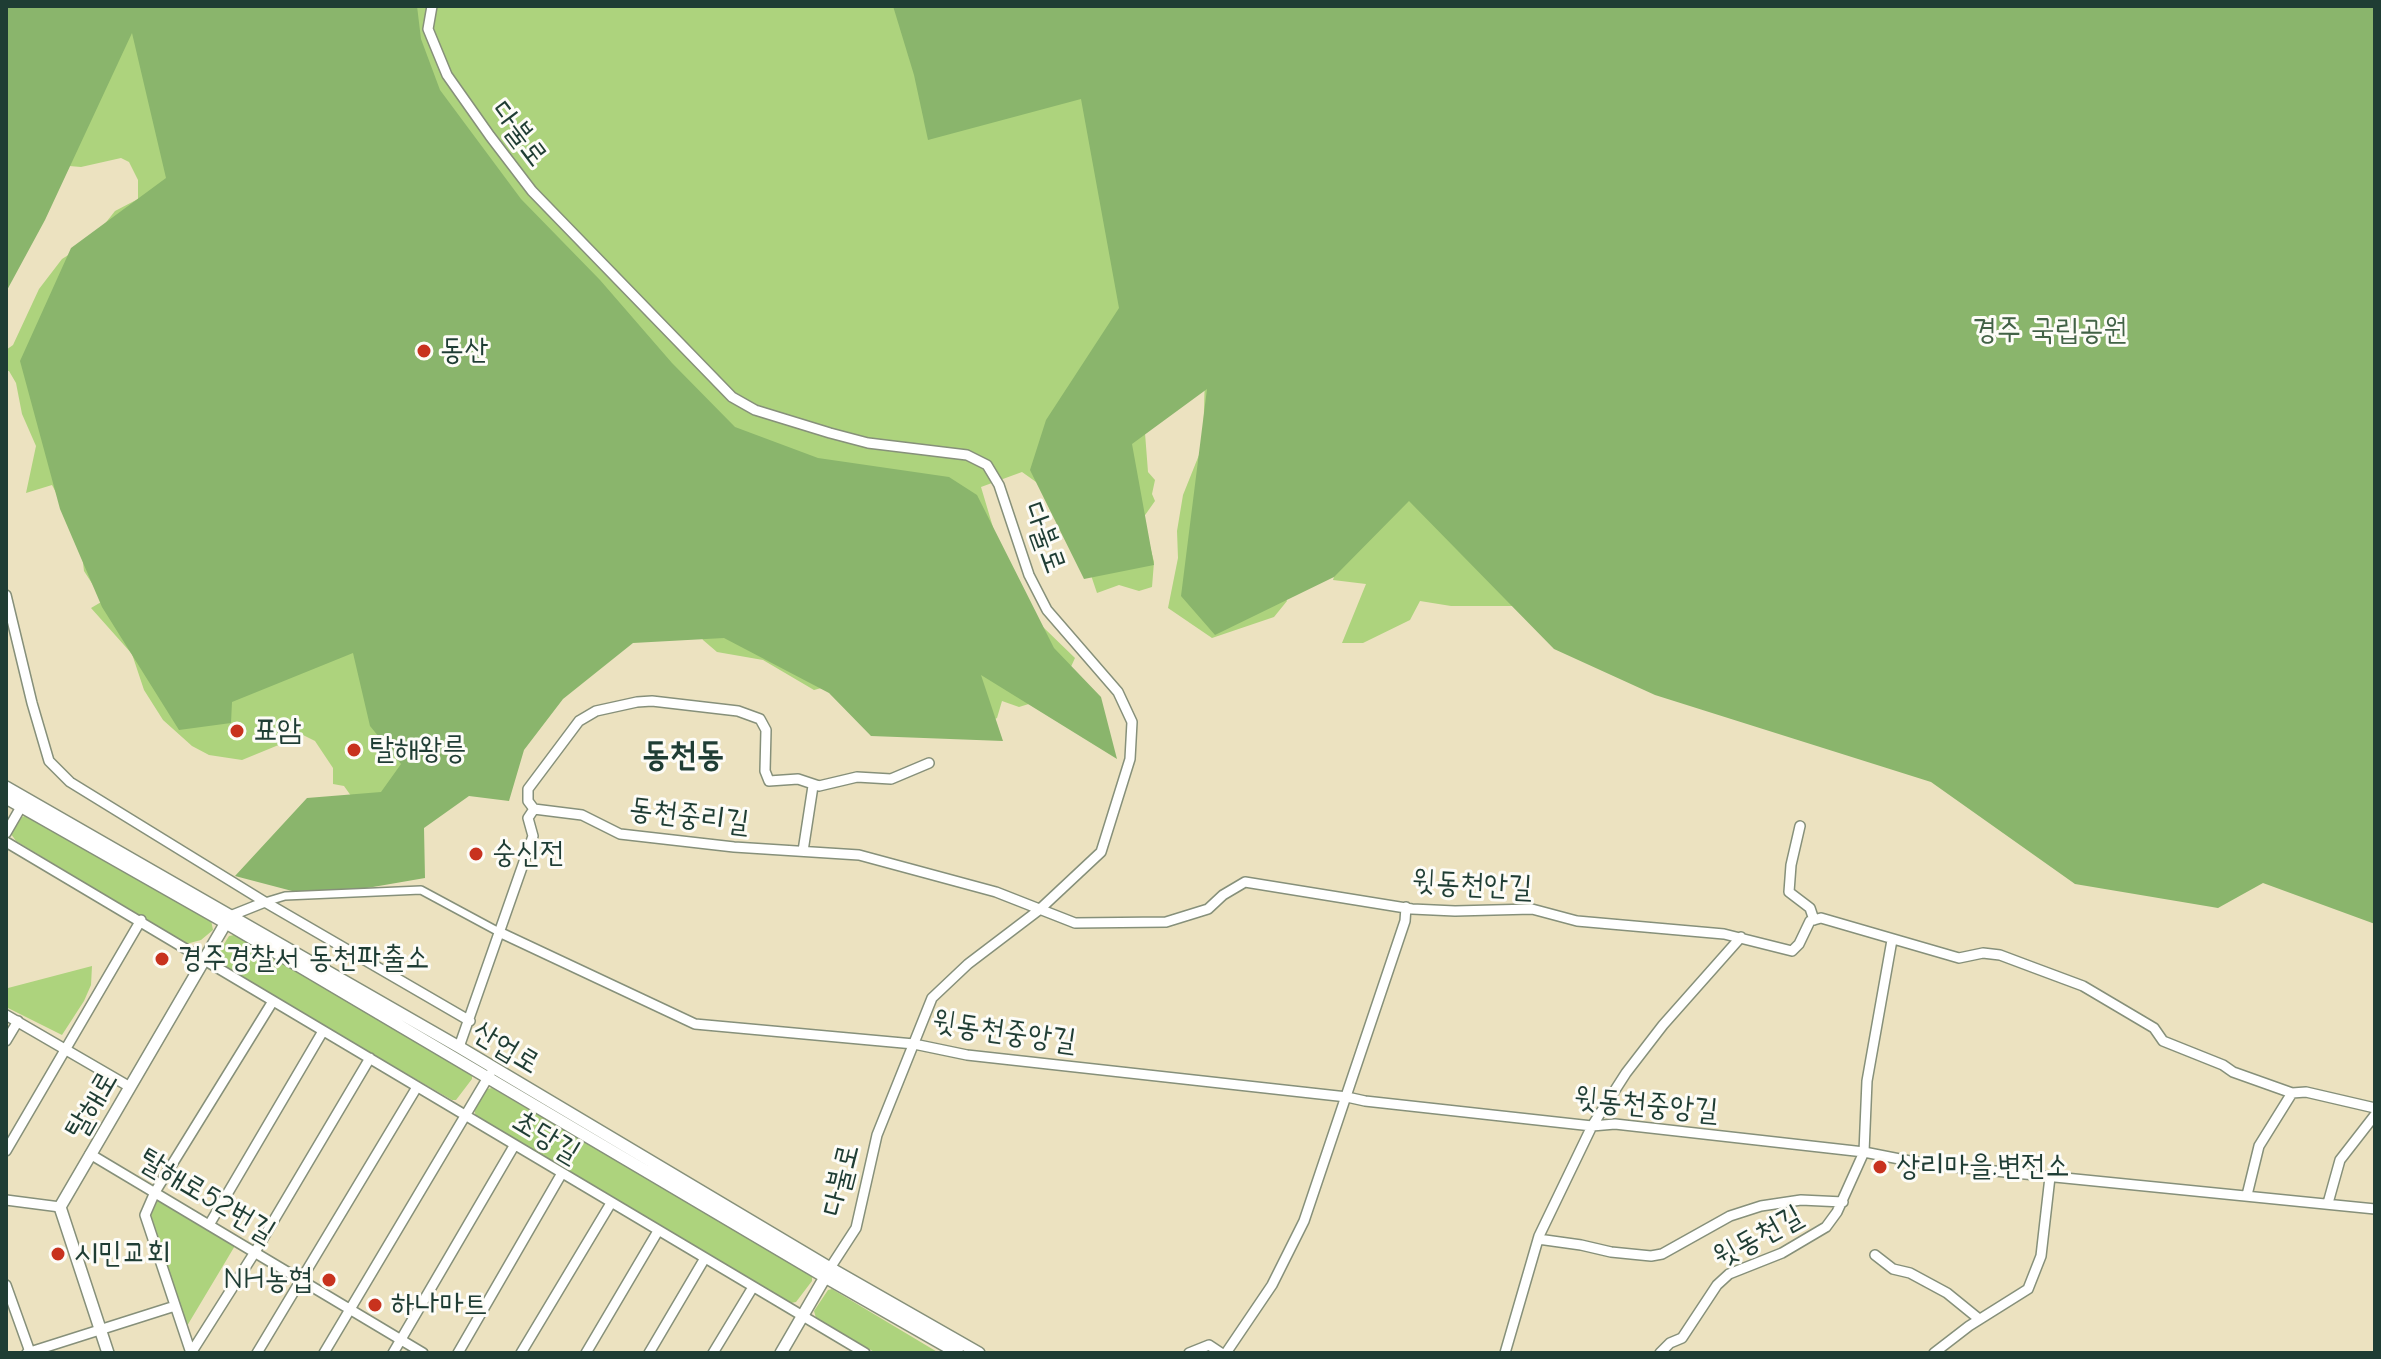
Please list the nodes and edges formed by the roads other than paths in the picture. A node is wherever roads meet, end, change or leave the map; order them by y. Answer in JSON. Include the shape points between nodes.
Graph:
{"nodes":[{"id":1,"x":432,"y":6,"type":"edge"},
{"id":2,"x":6,"y":595,"type":"edge"},
{"id":3,"x":929,"y":763,"type":"dead end"},
{"id":4,"x":813,"y":786,"type":"junction"},
{"id":5,"x":6,"y":787,"type":"edge"},
{"id":6,"x":6,"y":798,"type":"edge"},
{"id":7,"x":21,"y":807,"type":"junction"},
{"id":8,"x":534,"y":809,"type":"junction"},
{"id":9,"x":1800,"y":826,"type":"dead end"},
{"id":10,"x":6,"y":833,"type":"edge"},
{"id":11,"x":6,"y":842,"type":"edge"},
{"id":12,"x":803,"y":851,"type":"junction"},
{"id":13,"x":265,"y":902,"type":"junction"},
{"id":14,"x":1406,"y":907,"type":"junction"},
{"id":15,"x":1039,"y":910,"type":"junction"},
{"id":16,"x":228,"y":919,"type":"junction"},
{"id":17,"x":141,"y":920,"type":"junction"},
{"id":18,"x":1814,"y":920,"type":"junction"},
{"id":19,"x":499,"y":932,"type":"junction"},
{"id":20,"x":1741,"y":937,"type":"junction"},
{"id":21,"x":1892,"y":940,"type":"junction"},
{"id":22,"x":205,"y":959,"type":"junction"},
{"id":23,"x":273,"y":1001,"type":"junction"},
{"id":24,"x":6,"y":1015,"type":"edge"},
{"id":25,"x":18,"y":1021,"type":"junction"},
{"id":26,"x":470,"y":1021,"type":"junction"},
{"id":27,"x":323,"y":1031,"type":"junction"},
{"id":28,"x":6,"y":1041,"type":"edge"},
{"id":29,"x":914,"y":1044,"type":"junction"},
{"id":30,"x":459,"y":1047,"type":"junction"},
{"id":31,"x":65,"y":1051,"type":"junction"},
{"id":32,"x":370,"y":1058,"type":"junction"},
{"id":33,"x":491,"y":1072,"type":"junction"},
{"id":34,"x":130,"y":1087,"type":"junction"},
{"id":35,"x":417,"y":1087,"type":"junction"},
{"id":36,"x":2292,"y":1093,"type":"junction"},
{"id":37,"x":1347,"y":1097,"type":"junction"},
{"id":38,"x":2375,"y":1108,"type":"edge"},
{"id":39,"x":2375,"y":1115,"type":"edge"},
{"id":40,"x":466,"y":1117,"type":"junction"},
{"id":41,"x":1592,"y":1126,"type":"junction"},
{"id":42,"x":514,"y":1146,"type":"junction"},
{"id":43,"x":6,"y":1151,"type":"edge"},
{"id":44,"x":1864,"y":1152,"type":"junction"},
{"id":45,"x":90,"y":1154,"type":"junction"},
{"id":46,"x":562,"y":1173,"type":"junction"},
{"id":47,"x":2050,"y":1177,"type":"junction"},
{"id":48,"x":155,"y":1192,"type":"junction"},
{"id":49,"x":2247,"y":1195,"type":"junction"},
{"id":50,"x":6,"y":1200,"type":"edge"},
{"id":51,"x":1843,"y":1202,"type":"junction"},
{"id":52,"x":611,"y":1203,"type":"junction"},
{"id":53,"x":2328,"y":1203,"type":"junction"},
{"id":54,"x":60,"y":1207,"type":"junction"},
{"id":55,"x":2375,"y":1209,"type":"edge"},
{"id":56,"x":209,"y":1225,"type":"junction"},
{"id":57,"x":658,"y":1231,"type":"junction"},
{"id":58,"x":1538,"y":1239,"type":"junction"},
{"id":59,"x":255,"y":1252,"type":"junction"},
{"id":60,"x":1875,"y":1255,"type":"dead end"},
{"id":61,"x":705,"y":1258,"type":"junction"},
{"id":62,"x":828,"y":1273,"type":"junction"},
{"id":63,"x":302,"y":1280,"type":"junction"},
{"id":64,"x":6,"y":1285,"type":"edge"},
{"id":65,"x":753,"y":1287,"type":"junction"},
{"id":66,"x":175,"y":1306,"type":"junction"},
{"id":67,"x":351,"y":1309,"type":"junction"},
{"id":68,"x":803,"y":1315,"type":"junction"},
{"id":69,"x":1979,"y":1319,"type":"junction"},
{"id":70,"x":100,"y":1329,"type":"junction"},
{"id":71,"x":401,"y":1339,"type":"junction"},
{"id":72,"x":60,"y":1348,"type":"edge"},
{"id":73,"x":849,"y":1349,"type":"edge"},
{"id":74,"x":29,"y":1353,"type":"edge"},
{"id":75,"x":108,"y":1353,"type":"edge"},
{"id":76,"x":191,"y":1353,"type":"edge"},
{"id":77,"x":257,"y":1353,"type":"edge"},
{"id":78,"x":324,"y":1353,"type":"edge"},
{"id":79,"x":393,"y":1353,"type":"edge"},
{"id":80,"x":423,"y":1353,"type":"edge"},
{"id":81,"x":458,"y":1353,"type":"edge"},
{"id":82,"x":521,"y":1353,"type":"edge"},
{"id":83,"x":586,"y":1353,"type":"edge"},
{"id":84,"x":649,"y":1353,"type":"edge"},
{"id":85,"x":713,"y":1353,"type":"edge"},
{"id":86,"x":781,"y":1353,"type":"edge"},
{"id":87,"x":865,"y":1353,"type":"edge"},
{"id":88,"x":958,"y":1353,"type":"edge"},
{"id":89,"x":979,"y":1353,"type":"edge"},
{"id":90,"x":1189,"y":1353,"type":"edge"},
{"id":91,"x":1224,"y":1353,"type":"edge"},
{"id":92,"x":1505,"y":1353,"type":"edge"},
{"id":93,"x":1660,"y":1353,"type":"edge"},
{"id":94,"x":1934,"y":1353,"type":"edge"}],
"edges":[{"from":1,"to":15,"type":"street","name":"다불로","via":[[428,29],[447,75],[532,191],[732,397],[755,410],[830,433],[967,455],[987,465],[1047,610],[1118,692],[1132,722],[1130,759],[1101,852]]},
{"from":2,"to":13,"type":"street","via":[[49,761],[70,782]]},
{"from":3,"to":4,"type":"street","via":[[891,779],[857,777]]},
{"from":4,"to":8,"type":"street","via":[[798,779],[767,779],[766,730],[752,715],[637,702],[596,711],[579,721],[528,789]]},
{"from":4,"to":12,"type":"street"},
{"from":5,"to":16,"type":"street","name":"산업로"},
{"from":6,"to":7,"type":"street","name":"산업로"},
{"from":7,"to":10,"type":"street"},
{"from":7,"to":16,"type":"street","name":"산업로"},
{"from":8,"to":12,"type":"street","name":"동천중리길","via":[[582,815],[620,834]]},
{"from":8,"to":19,"type":"street","via":[[528,818],[533,836]]},
{"from":9,"to":18,"type":"street","via":[[1789,892],[1810,908]]},
{"from":11,"to":17,"type":"street","name":"초당길"},
{"from":12,"to":15,"type":"street","name":"동천중리길","via":[[859,855],[996,892]]},
{"from":13,"to":16,"type":"street"},
{"from":13,"to":19,"type":"street","via":[[285,896],[421,890]]},
{"from":13,"to":26,"type":"street"},
{"from":14,"to":15,"type":"street","name":"윗동천안길","via":[[1245,882],[1208,909],[1166,922],[1075,923]]},
{"from":14,"to":20,"type":"street","name":"윗동천안길","via":[[1532,909],[1577,921]]},
{"from":14,"to":37,"type":"street"},
{"from":15,"to":29,"type":"street","name":"다불로","via":[[932,998]]},
{"from":16,"to":22,"type":"street","name":"탈해로"},
{"from":16,"to":30,"type":"street","name":"산업로"},
{"from":16,"to":33,"type":"street","name":"산업로"},
{"from":17,"to":22,"type":"street","name":"초당길"},
{"from":17,"to":31,"type":"street"},
{"from":18,"to":20,"type":"street","name":"윗동천안길","via":[[1792,951]]},
{"from":18,"to":21,"type":"street"},
{"from":19,"to":26,"type":"street"},
{"from":19,"to":29,"type":"street","name":"윗동천중앙길","via":[[695,1024]]},
{"from":20,"to":41,"type":"street","via":[[1654,1037]]},
{"from":21,"to":36,"type":"street","via":[[1959,958],[2000,955],[2070,981],[2154,1028],[2163,1041]]},
{"from":21,"to":44,"type":"street","via":[[1867,1081]]},
{"from":22,"to":23,"type":"street","name":"초당길"},
{"from":22,"to":34,"type":"street","name":"탈해로"},
{"from":23,"to":27,"type":"street","name":"초당길"},
{"from":23,"to":48,"type":"street"},
{"from":24,"to":25,"type":"street"},
{"from":25,"to":28,"type":"street"},
{"from":25,"to":31,"type":"street"},
{"from":26,"to":30,"type":"street"},
{"from":27,"to":32,"type":"street","name":"초당길"},
{"from":27,"to":56,"type":"street"},
{"from":29,"to":37,"type":"street","name":"윗동천중앙길","via":[[967,1055]]},
{"from":29,"to":62,"type":"street","name":"다불로","via":[[877,1135],[856,1228]]},
{"from":30,"to":33,"type":"street","name":"산업로"},
{"from":31,"to":34,"type":"street"},
{"from":31,"to":43,"type":"street"},
{"from":32,"to":35,"type":"street","name":"초당길"},
{"from":32,"to":59,"type":"street"},
{"from":33,"to":40,"type":"street"},
{"from":33,"to":62,"type":"street","name":"산업로"},
{"from":34,"to":45,"type":"street","name":"탈해로"},
{"from":35,"to":40,"type":"street","name":"초당길"},
{"from":35,"to":63,"type":"street"},
{"from":36,"to":38,"type":"street"},
{"from":36,"to":49,"type":"street","via":[[2259,1146]]},
{"from":37,"to":41,"type":"street","name":"윗동천중앙길"},
{"from":37,"to":91,"type":"street","via":[[1319,1184],[1286,1261]]},
{"from":39,"to":53,"type":"street","via":[[2340,1160]]},
{"from":40,"to":42,"type":"street","name":"초당길"},
{"from":40,"to":67,"type":"street"},
{"from":41,"to":44,"type":"street","name":"윗동천중앙길","via":[[1615,1124]]},
{"from":41,"to":58,"type":"street"},
{"from":42,"to":46,"type":"street","name":"초당길"},
{"from":42,"to":71,"type":"street"},
{"from":44,"to":47,"type":"street","name":"윗동천중앙길"},
{"from":44,"to":51,"type":"street","name":"윗동천길"},
{"from":45,"to":48,"type":"street","name":"탈해로52번길"},
{"from":45,"to":54,"type":"street","name":"탈해로"},
{"from":46,"to":52,"type":"street","name":"초당길"},
{"from":46,"to":81,"type":"street"},
{"from":47,"to":49,"type":"street","name":"윗동천중앙길"},
{"from":47,"to":69,"type":"street","via":[[2041,1256],[2028,1289]]},
{"from":48,"to":56,"type":"street","name":"탈해로52번길"},
{"from":48,"to":66,"type":"street","via":[[145,1215]]},
{"from":49,"to":53,"type":"street","name":"윗동천중앙길"},
{"from":50,"to":54,"type":"street"},
{"from":51,"to":58,"type":"street","via":[[1801,1200],[1761,1206],[1651,1256]]},
{"from":51,"to":93,"type":"street","name":"윗동천길","via":[[1826,1227],[1782,1253],[1729,1274],[1682,1338]]},
{"from":52,"to":57,"type":"street","name":"초당길"},
{"from":52,"to":82,"type":"street"},
{"from":53,"to":55,"type":"street","name":"윗동천중앙길"},
{"from":54,"to":70,"type":"street"},
{"from":56,"to":59,"type":"street","name":"탈해로52번길"},
{"from":57,"to":61,"type":"street","name":"초당길"},
{"from":57,"to":83,"type":"street"},
{"from":58,"to":92,"type":"street"},
{"from":59,"to":63,"type":"street","name":"탈해로52번길"},
{"from":59,"to":76,"type":"street"},
{"from":60,"to":69,"type":"street","via":[[1947,1293]]},
{"from":61,"to":65,"type":"street","name":"초당길"},
{"from":61,"to":84,"type":"street"},
{"from":62,"to":68,"type":"street"},
{"from":62,"to":88,"type":"street","name":"산업로"},
{"from":62,"to":89,"type":"street","name":"산업로"},
{"from":63,"to":67,"type":"street","name":"탈해로52번길"},
{"from":63,"to":77,"type":"street"},
{"from":64,"to":74,"type":"street"},
{"from":65,"to":68,"type":"street","name":"초당길"},
{"from":65,"to":85,"type":"street"},
{"from":66,"to":70,"type":"street"},
{"from":66,"to":76,"type":"street"},
{"from":67,"to":71,"type":"street","name":"탈해로52번길"},
{"from":67,"to":78,"type":"street"},
{"from":68,"to":73,"type":"street","name":"초당길"},
{"from":68,"to":86,"type":"street"},
{"from":69,"to":94,"type":"street"},
{"from":70,"to":72,"type":"street"},
{"from":70,"to":75,"type":"street"},
{"from":71,"to":79,"type":"street"},
{"from":71,"to":80,"type":"street","name":"탈해로52번길"},
{"from":72,"to":74,"type":"street"},
{"from":73,"to":87,"type":"street","name":"초당길"},
{"from":90,"to":91,"type":"street","via":[[1209,1345]]}]}
